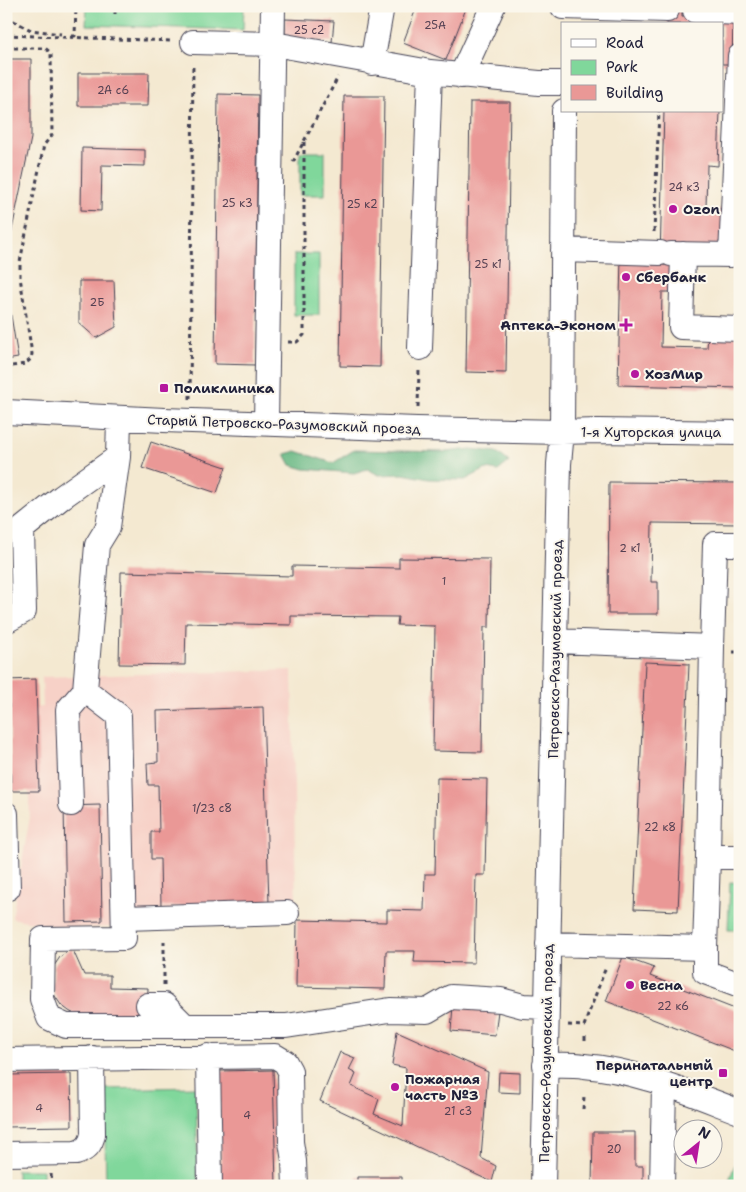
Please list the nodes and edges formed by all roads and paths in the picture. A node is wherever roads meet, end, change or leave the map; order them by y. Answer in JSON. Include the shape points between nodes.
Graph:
{"nodes":[{"id":1,"x":76,"y":6,"type":"edge"},
{"id":2,"x":115,"y":6,"type":"edge"},
{"id":3,"x":273,"y":6,"type":"edge"},
{"id":4,"x":382,"y":6,"type":"edge"},
{"id":5,"x":493,"y":6,"type":"edge"},
{"id":6,"x":563,"y":6,"type":"edge"},
{"id":7,"x":685,"y":9,"type":"edge"},
{"id":8,"x":740,"y":12,"type":"edge"},
{"id":9,"x":115,"y":14,"type":"dead end"},
{"id":10,"x":6,"y":16,"type":"edge"},
{"id":11,"x":563,"y":22,"type":"edge"},
{"id":12,"x":6,"y":35,"type":"edge"},
{"id":13,"x":75,"y":36,"type":"junction"},
{"id":14,"x":193,"y":42,"type":"junction"},
{"id":15,"x":274,"y":44,"type":"junction"},
{"id":16,"x":6,"y":48,"type":"edge"},
{"id":17,"x":740,"y":56,"type":"edge"},
{"id":18,"x":348,"y":58,"type":"junction"},
{"id":19,"x":372,"y":63,"type":"junction"},
{"id":20,"x":430,"y":72,"type":"junction"},
{"id":21,"x":461,"y":76,"type":"junction"},
{"id":22,"x":561,"y":83,"type":"edge"},
{"id":23,"x":564,"y":112,"type":"edge"},
{"id":24,"x":659,"y":112,"type":"edge"},
{"id":25,"x":304,"y":141,"type":"junction"},
{"id":26,"x":292,"y":164,"type":"dead end"},
{"id":27,"x":563,"y":250,"type":"junction"},
{"id":28,"x":667,"y":254,"type":"junction"},
{"id":29,"x":740,"y":329,"type":"edge"},
{"id":30,"x":268,"y":342,"type":"junction"},
{"id":31,"x":420,"y":348,"type":"joint"},
{"id":32,"x":6,"y":367,"type":"edge"},
{"id":33,"x":6,"y":412,"type":"edge"},
{"id":34,"x":119,"y":418,"type":"junction"},
{"id":35,"x":190,"y":421,"type":"junction"},
{"id":36,"x":266,"y":423,"type":"junction"},
{"id":37,"x":417,"y":429,"type":"junction"},
{"id":38,"x":562,"y":432,"type":"junction"},
{"id":39,"x":740,"y":433,"type":"edge"},
{"id":40,"x":118,"y":457,"type":"junction"},
{"id":41,"x":740,"y":544,"type":"edge"},
{"id":42,"x":6,"y":621,"type":"edge"},
{"id":43,"x":555,"y":641,"type":"junction"},
{"id":44,"x":712,"y":647,"type":"junction"},
{"id":45,"x":85,"y":690,"type":"junction"},
{"id":46,"x":71,"y":804,"type":"dead end"},
{"id":47,"x":6,"y":814,"type":"edge"},
{"id":48,"x":708,"y":857,"type":"junction"},
{"id":49,"x":740,"y":858,"type":"edge"},
{"id":50,"x":6,"y":888,"type":"edge"},
{"id":51,"x":287,"y":913,"type":"dead end"},
{"id":52,"x":164,"y":917,"type":"junction"},
{"id":53,"x":125,"y":918,"type":"junction"},
{"id":54,"x":548,"y":944,"type":"junction"},
{"id":55,"x":614,"y":946,"type":"junction"},
{"id":56,"x":706,"y":948,"type":"junction"},
{"id":57,"x":740,"y":985,"type":"edge"},
{"id":58,"x":156,"y":1005,"type":"joint"},
{"id":59,"x":547,"y":1007,"type":"junction"},
{"id":60,"x":565,"y":1025,"type":"dead end"},
{"id":61,"x":185,"y":1026,"type":"junction"},
{"id":62,"x":585,"y":1033,"type":"dead end"},
{"id":63,"x":585,"y":1041,"type":"dead end"},
{"id":64,"x":208,"y":1056,"type":"junction"},
{"id":65,"x":92,"y":1058,"type":"junction"},
{"id":66,"x":6,"y":1060,"type":"edge"},
{"id":67,"x":545,"y":1065,"type":"junction"},
{"id":68,"x":664,"y":1084,"type":"junction"},
{"id":69,"x":584,"y":1097,"type":"dead end"},
{"id":70,"x":583,"y":1109,"type":"dead end"},
{"id":71,"x":740,"y":1112,"type":"edge"},
{"id":72,"x":6,"y":1154,"type":"edge"},
{"id":73,"x":210,"y":1186,"type":"edge"},
{"id":74,"x":295,"y":1186,"type":"edge"},
{"id":75,"x":543,"y":1186,"type":"edge"},
{"id":76,"x":662,"y":1186,"type":"edge"}],
"edges":[{"from":1,"to":13,"type":"path"},
{"from":2,"to":9,"type":"path"},
{"from":3,"to":15,"type":"street"},
{"from":4,"to":19,"type":"street"},
{"from":5,"to":21,"type":"street"},
{"from":6,"to":7,"type":"street"},
{"from":6,"to":11,"type":"street"},
{"from":7,"to":8,"type":"street"},
{"from":10,"to":13,"type":"path","via":[[32,30]]},
{"from":12,"to":13,"type":"path"},
{"from":13,"to":14,"type":"path"},
{"from":14,"to":15,"type":"street"},
{"from":14,"to":35,"type":"path"},
{"from":15,"to":18,"type":"street"},
{"from":15,"to":30,"type":"street"},
{"from":16,"to":32,"type":"path","via":[[45,48],[51,53],[52,115],[52,137],[44,145],[20,262],[31,359],[25,364]]},
{"from":17,"to":28,"type":"street","via":[[731,256]]},
{"from":18,"to":19,"type":"street"},
{"from":18,"to":25,"type":"path"},
{"from":19,"to":20,"type":"street"},
{"from":20,"to":21,"type":"street"},
{"from":20,"to":31,"type":"street"},
{"from":21,"to":22,"type":"street","via":[[538,84]]},
{"from":23,"to":27,"type":"street","name":"Петровско-Разумовский проезд"},
{"from":24,"to":28,"type":"path"},
{"from":25,"to":26,"type":"path"},
{"from":25,"to":30,"type":"path","via":[[304,335],[297,342]]},
{"from":27,"to":28,"type":"street"},
{"from":27,"to":38,"type":"street","name":"Петровско-Разумовский проезд"},
{"from":28,"to":29,"type":"street","via":[[681,327]]},
{"from":30,"to":36,"type":"street"},
{"from":31,"to":37,"type":"path"},
{"from":33,"to":34,"type":"street","name":"Старый Петровско-Разумовский проезд"},
{"from":34,"to":35,"type":"street","name":"Старый Петровско-Разумовский проезд"},
{"from":34,"to":40,"type":"street"},
{"from":35,"to":36,"type":"street","name":"Старый Петровско-Разумовский проезд"},
{"from":36,"to":37,"type":"street","name":"Старый Петровско-Разумовский проезд"},
{"from":37,"to":38,"type":"street","name":"Старый Петровско-Разумовский проезд"},
{"from":38,"to":39,"type":"street","name":"1-я Хуторская улица"},
{"from":38,"to":43,"type":"street","name":"Петровско-Разумовский проезд"},
{"from":40,"to":42,"type":"street","via":[[22,529],[24,611]]},
{"from":40,"to":45,"type":"street","via":[[108,527],[97,545]]},
{"from":41,"to":44,"type":"street","via":[[715,544]]},
{"from":43,"to":44,"type":"street"},
{"from":43,"to":54,"type":"street","name":"Петровско-Разумовский проезд"},
{"from":44,"to":48,"type":"street"},
{"from":45,"to":46,"type":"street","via":[[68,710]]},
{"from":45,"to":53,"type":"street","via":[[119,716]]},
{"from":47,"to":50,"type":"street"},
{"from":48,"to":49,"type":"street"},
{"from":48,"to":56,"type":"street"},
{"from":51,"to":52,"type":"street"},
{"from":52,"to":53,"type":"street"},
{"from":52,"to":58,"type":"path"},
{"from":53,"to":61,"type":"street","via":[[124,938],[43,939],[42,999],[49,1018],[66,1026]]},
{"from":54,"to":55,"type":"street"},
{"from":54,"to":59,"type":"street","name":"Петровско-Разумовский проезд"},
{"from":55,"to":56,"type":"street"},
{"from":55,"to":60,"type":"path","via":[[584,1026]]},
{"from":56,"to":57,"type":"street","via":[[705,972]]},
{"from":58,"to":61,"type":"street"},
{"from":59,"to":61,"type":"street","via":[[451,997],[426,1011],[390,1010],[286,1026]]},
{"from":59,"to":67,"type":"street","name":"Петровско-Разумовский проезд"},
{"from":62,"to":63,"type":"path"},
{"from":64,"to":65,"type":"street"},
{"from":64,"to":73,"type":"street"},
{"from":64,"to":74,"type":"street","via":[[275,1056],[288,1065]]},
{"from":65,"to":66,"type":"street"},
{"from":65,"to":72,"type":"street","via":[[93,1134],[88,1147],[76,1153]]},
{"from":67,"to":68,"type":"street","via":[[585,1066]]},
{"from":67,"to":75,"type":"street","name":"Петровско-Разумовский проезд"},
{"from":68,"to":71,"type":"street"},
{"from":68,"to":76,"type":"street"},
{"from":69,"to":70,"type":"path"}]}
